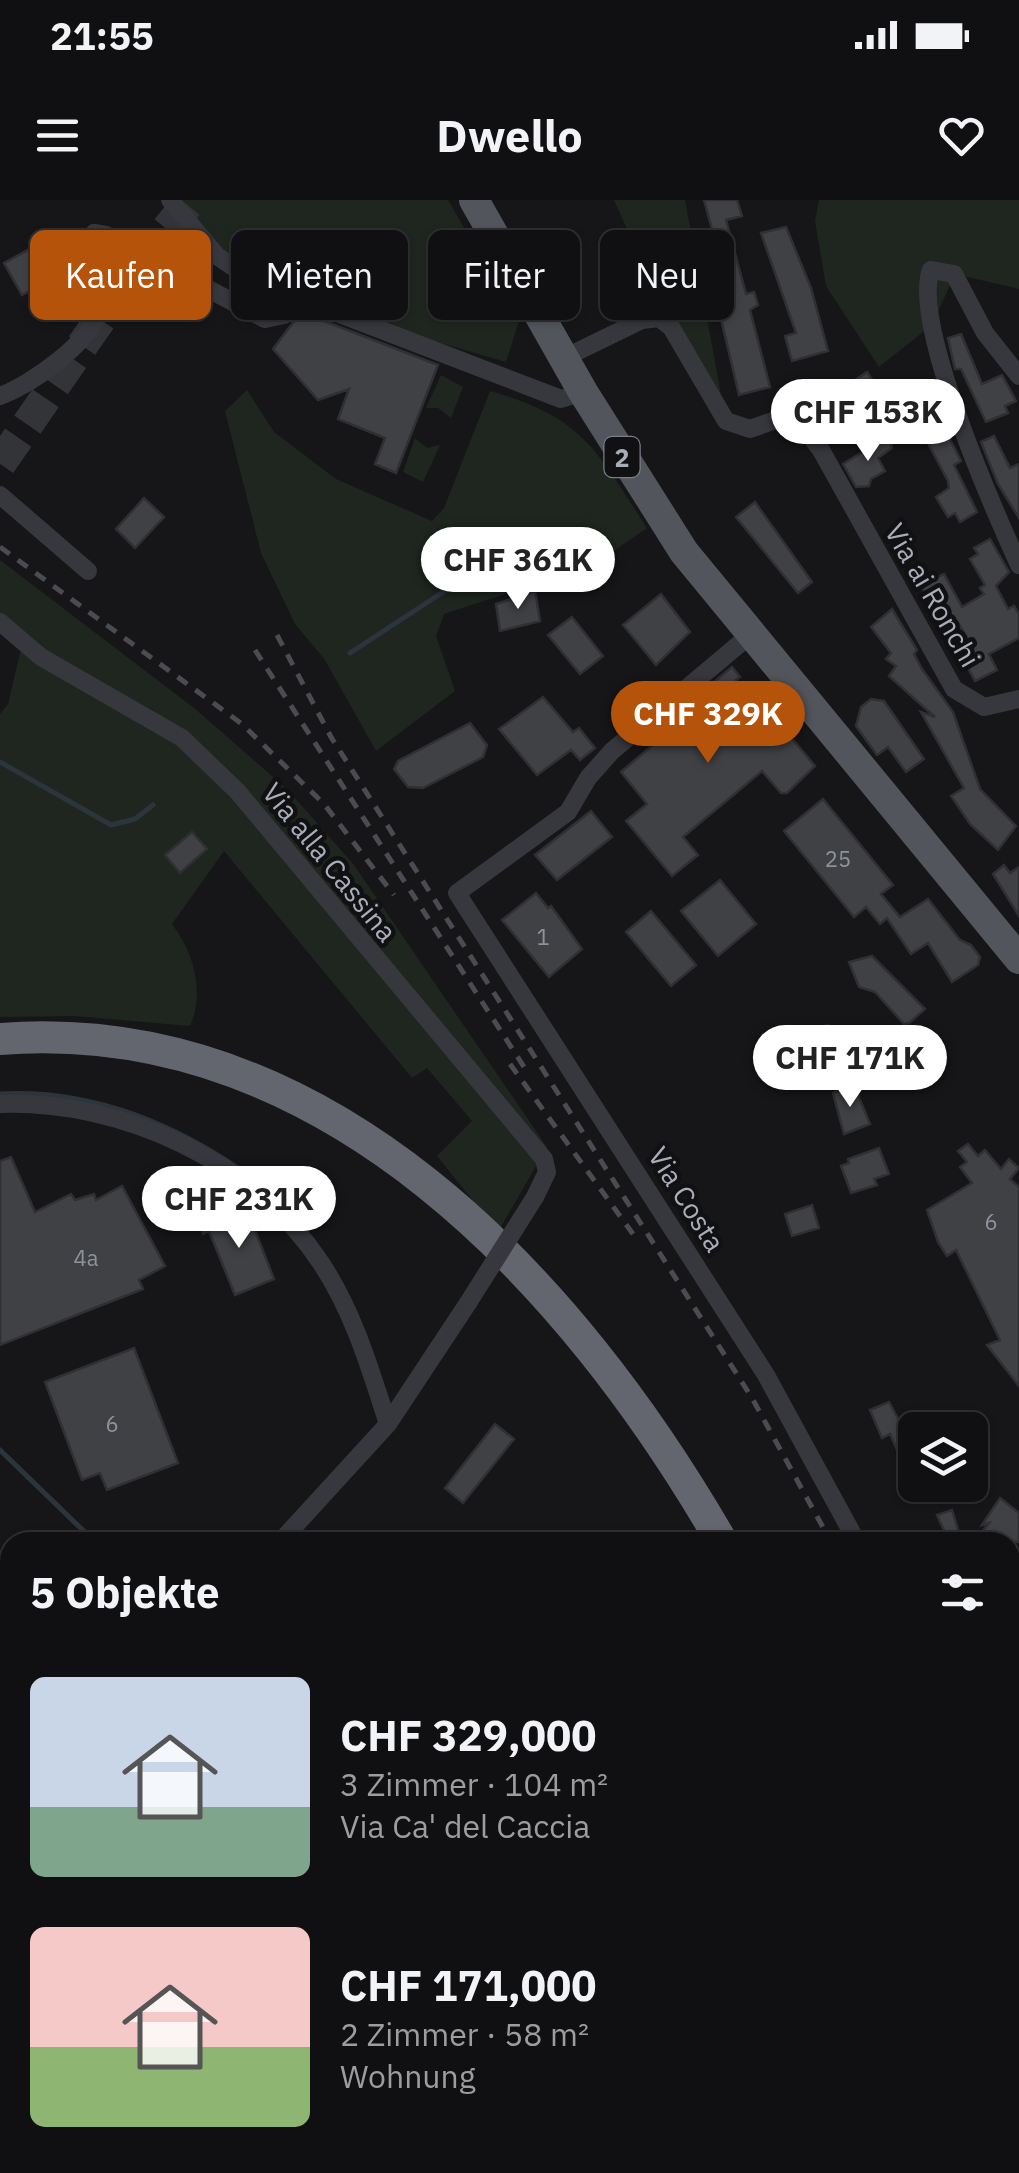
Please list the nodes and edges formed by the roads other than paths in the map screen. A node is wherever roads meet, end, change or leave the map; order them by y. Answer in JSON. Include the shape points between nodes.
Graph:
{"nodes":[{"id":1,"x":170,"y":200,"type":"edge"},
{"id":2,"x":474,"y":200,"type":"edge"},
{"id":3,"x":231,"y":267,"type":"edge"},
{"id":4,"x":231,"y":301,"type":"edge"},
{"id":5,"x":352,"y":320,"type":"edge"},
{"id":6,"x":564,"y":358,"type":"junction"},
{"id":7,"x":1019,"y":376,"type":"edge"},
{"id":8,"x":583,"y":392,"type":"junction"},
{"id":9,"x":0,"y":396,"type":"edge"},
{"id":10,"x":0,"y":494,"type":"edge"},
{"id":11,"x":1019,"y":565,"type":"edge"},
{"id":12,"x":88,"y":572,"type":"dead end"},
{"id":13,"x":0,"y":622,"type":"edge"},
{"id":14,"x":750,"y":636,"type":"junction"},
{"id":15,"x":1019,"y":699,"type":"edge"},
{"id":16,"x":1019,"y":959,"type":"edge"},
{"id":17,"x":0,"y":1040,"type":"edge"},
{"id":18,"x":0,"y":1058,"type":"edge"},
{"id":19,"x":0,"y":1104,"type":"edge"},
{"id":20,"x":388,"y":1424,"type":"junction"},
{"id":21,"x":289,"y":1532,"type":"edge"},
{"id":22,"x":692,"y":1532,"type":"edge"},
{"id":23,"x":715,"y":1532,"type":"edge"},
{"id":24,"x":851,"y":1532,"type":"edge"}],
"edges":[{"from":1,"to":3,"type":"street"},
{"from":2,"to":6,"type":"main road","number":"2"},
{"from":4,"to":9,"type":"street","via":[[94,234],[85,246],[99,294],[94,319],[51,367]]},
{"from":5,"to":8,"type":"street","via":[[561,398]]},
{"from":6,"to":8,"type":"main road","number":"2"},
{"from":6,"to":15,"type":"street","name":"Via ai Ronchi","via":[[658,318],[672,328],[726,421],[750,429],[793,414],[821,450],[954,689],[984,708]]},
{"from":7,"to":11,"type":"street","via":[[985,333],[954,274],[931,270],[925,286],[932,324],[967,444]]},
{"from":8,"to":14,"type":"main road","number":"2","via":[[674,536]]},
{"from":10,"to":12,"type":"street"},
{"from":13,"to":20,"type":"street","name":"Via alla Cassina","bridge":true,"via":[[42,657],[182,738],[238,792],[544,1159],[548,1172],[535,1197]]},
{"from":14,"to":16,"type":"main road","number":"2"},
{"from":14,"to":24,"type":"street","name":"Via Costa","via":[[612,751],[568,812],[457,893],[766,1375]]},
{"from":17,"to":23,"type":"highway","via":[[76,1039],[184,1054],[274,1085],[361,1133],[466,1219],[550,1305],[645,1425]]},
{"from":18,"to":22,"type":"highway","via":[[76,1057],[183,1073],[249,1094],[346,1144],[427,1208],[558,1346]]},
{"from":19,"to":20,"type":"street","via":[[131,1122],[204,1156],[247,1186],[300,1236],[335,1286]]},
{"from":20,"to":21,"type":"street"}]}
